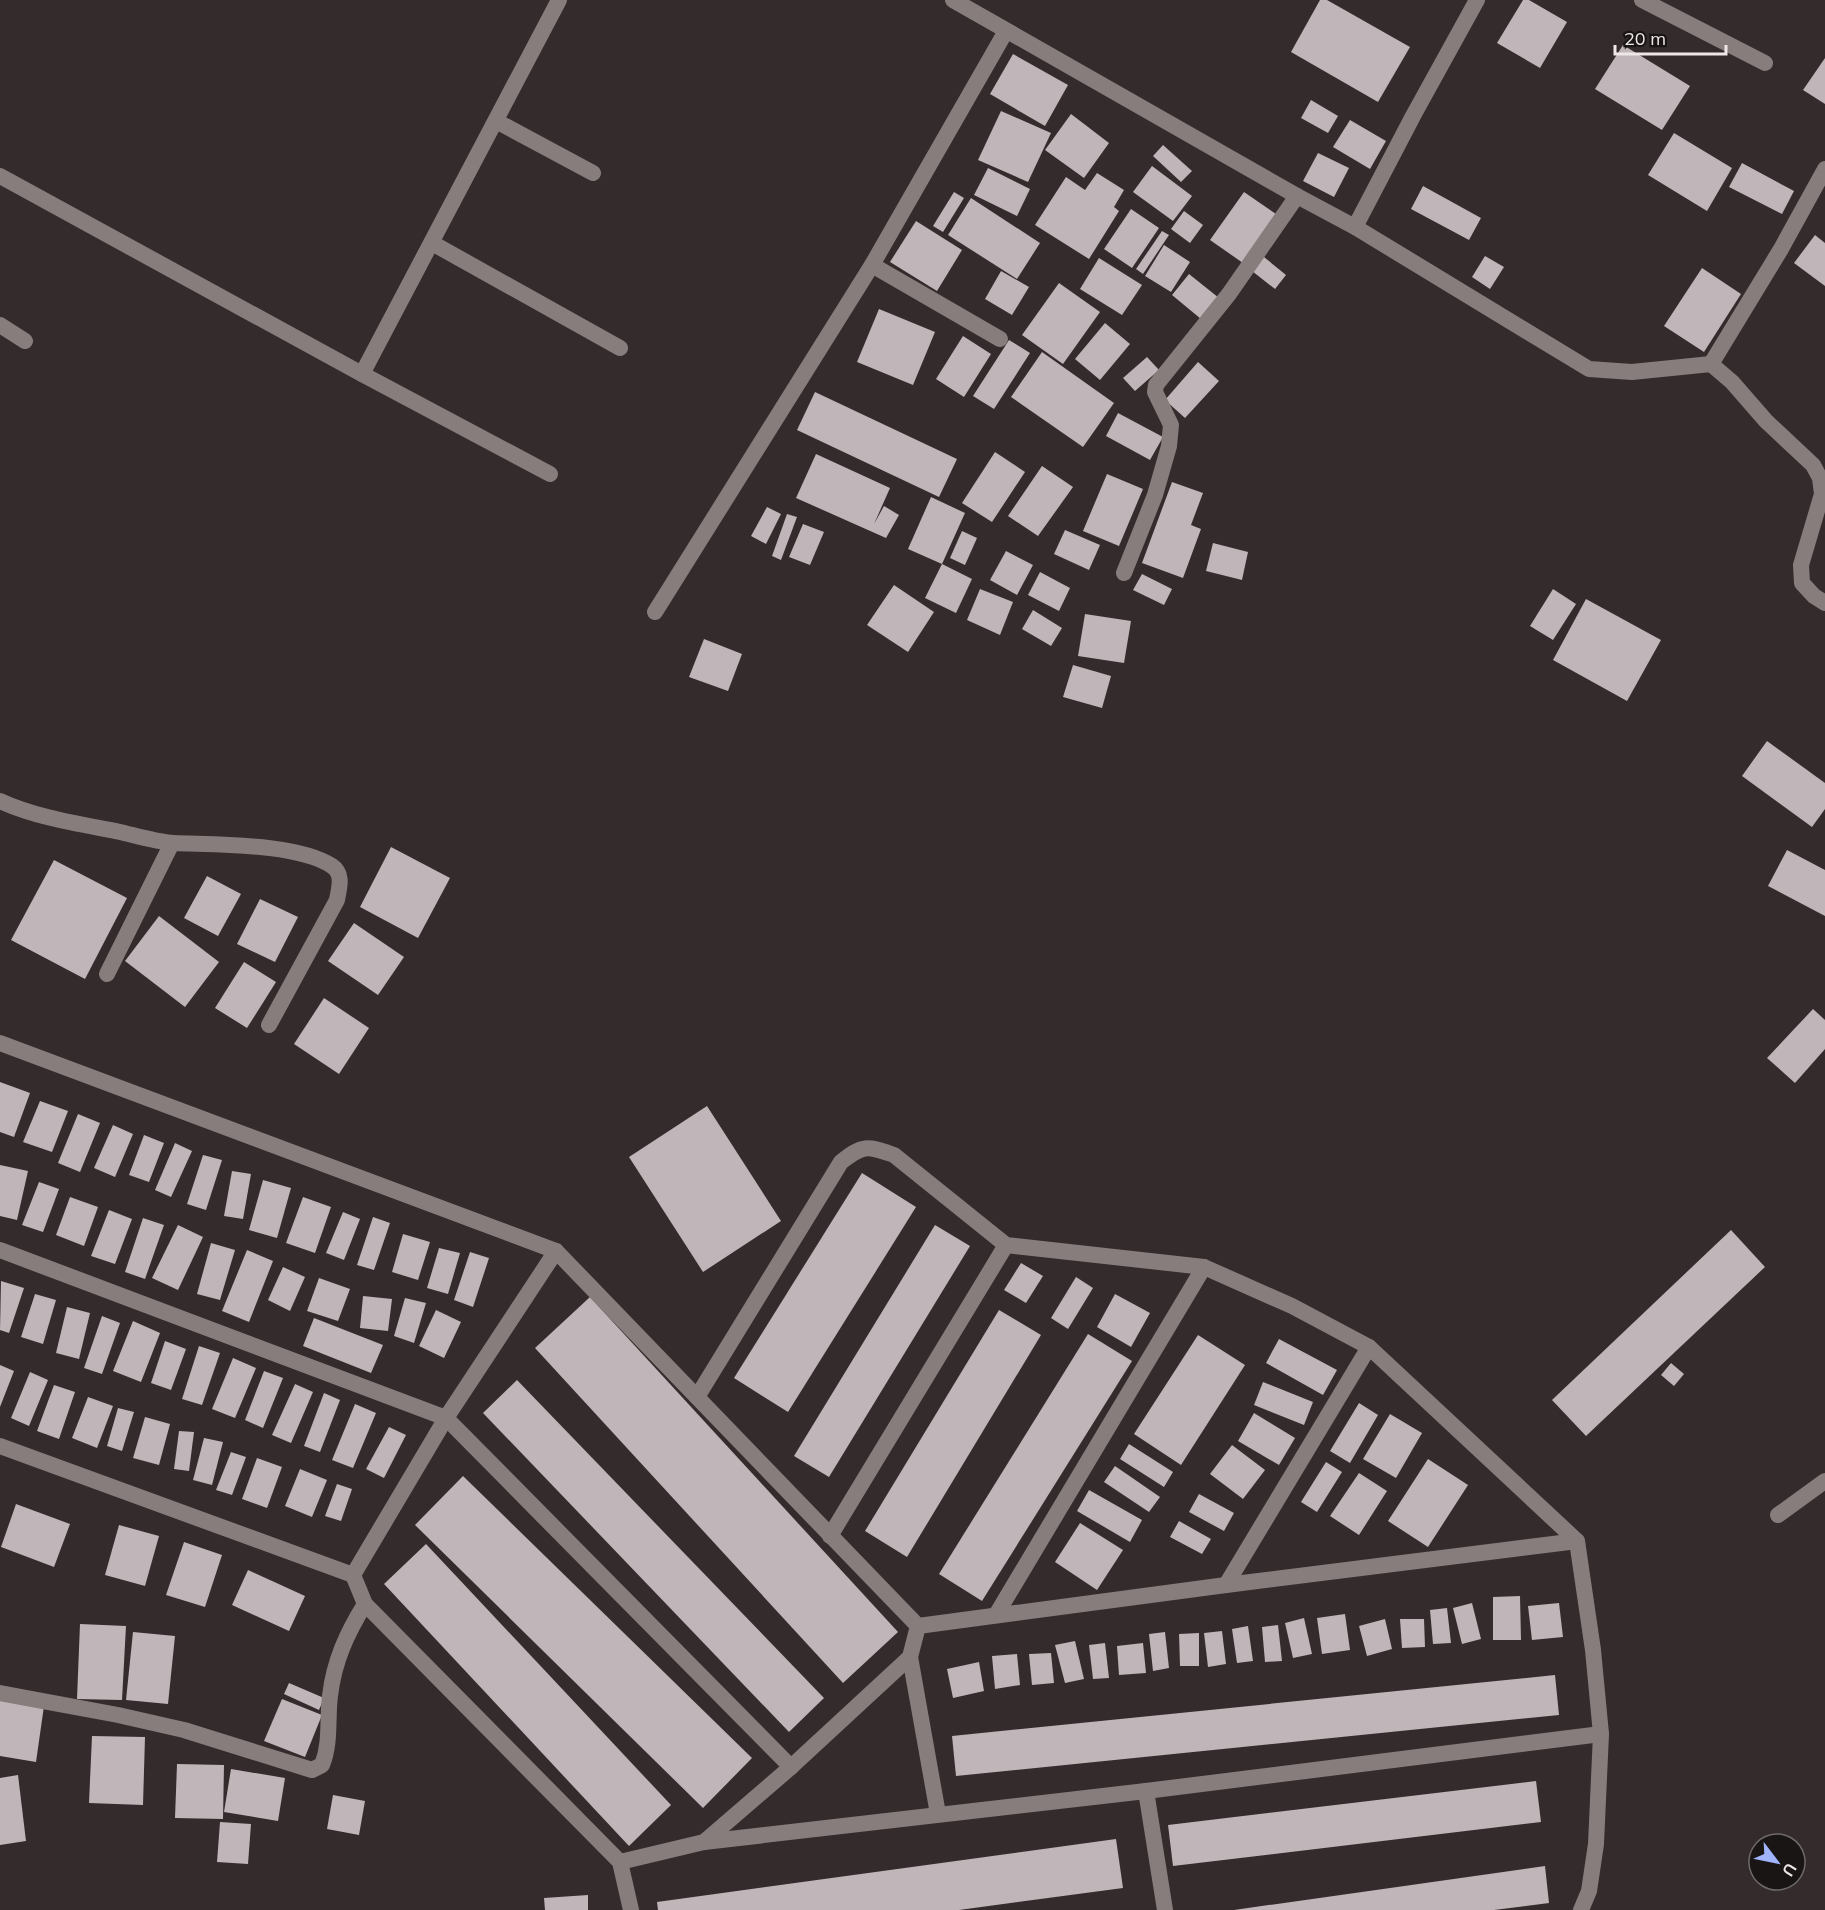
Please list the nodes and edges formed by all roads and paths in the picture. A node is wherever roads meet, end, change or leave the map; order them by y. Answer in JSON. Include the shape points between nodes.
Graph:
{"nodes":[{"id":1,"x":559,"y":0,"type":"edge"},
{"id":2,"x":953,"y":0,"type":"edge"},
{"id":3,"x":1477,"y":0,"type":"edge"},
{"id":4,"x":1642,"y":0,"type":"edge"},
{"id":5,"x":1006,"y":31,"type":"junction"},
{"id":6,"x":1765,"y":63,"type":"dead end"},
{"id":7,"x":496,"y":121,"type":"junction"},
{"id":8,"x":1825,"y":169,"type":"edge"},
{"id":9,"x":592,"y":173,"type":"dead end"},
{"id":10,"x":0,"y":176,"type":"edge"},
{"id":11,"x":1297,"y":196,"type":"junction"},
{"id":12,"x":1356,"y":227,"type":"junction"},
{"id":13,"x":432,"y":243,"type":"junction"},
{"id":14,"x":872,"y":265,"type":"junction"},
{"id":15,"x":0,"y":325,"type":"edge"},
{"id":16,"x":999,"y":339,"type":"dead end"},
{"id":17,"x":25,"y":340,"type":"dead end"},
{"id":18,"x":620,"y":348,"type":"dead end"},
{"id":19,"x":1711,"y":364,"type":"junction"},
{"id":20,"x":362,"y":374,"type":"junction"},
{"id":21,"x":550,"y":474,"type":"dead end"},
{"id":22,"x":1124,"y":573,"type":"dead end"},
{"id":23,"x":1825,"y":603,"type":"edge"},
{"id":24,"x":655,"y":612,"type":"dead end"},
{"id":25,"x":0,"y":801,"type":"edge"},
{"id":26,"x":172,"y":843,"type":"junction"},
{"id":27,"x":107,"y":974,"type":"dead end"},
{"id":28,"x":269,"y":1025,"type":"dead end"},
{"id":29,"x":0,"y":1043,"type":"edge"},
{"id":30,"x":1006,"y":1245,"type":"junction"},
{"id":31,"x":0,"y":1250,"type":"edge"},
{"id":32,"x":556,"y":1251,"type":"junction"},
{"id":33,"x":1204,"y":1267,"type":"junction"},
{"id":34,"x":1369,"y":1347,"type":"junction"},
{"id":35,"x":697,"y":1397,"type":"junction"},
{"id":36,"x":446,"y":1418,"type":"junction"},
{"id":37,"x":0,"y":1446,"type":"edge"},
{"id":38,"x":1825,"y":1481,"type":"edge"},
{"id":39,"x":1778,"y":1515,"type":"dead end"},
{"id":40,"x":830,"y":1536,"type":"junction"},
{"id":41,"x":1577,"y":1541,"type":"junction"},
{"id":42,"x":353,"y":1575,"type":"junction"},
{"id":43,"x":1226,"y":1585,"type":"junction"},
{"id":44,"x":365,"y":1604,"type":"junction"},
{"id":45,"x":996,"y":1615,"type":"junction"},
{"id":46,"x":918,"y":1626,"type":"junction"},
{"id":47,"x":910,"y":1657,"type":"junction"},
{"id":48,"x":0,"y":1693,"type":"edge"},
{"id":49,"x":1601,"y":1734,"type":"junction"},
{"id":50,"x":791,"y":1767,"type":"junction"},
{"id":51,"x":1146,"y":1791,"type":"junction"},
{"id":52,"x":938,"y":1814,"type":"junction"},
{"id":53,"x":704,"y":1842,"type":"junction"},
{"id":54,"x":620,"y":1862,"type":"junction"},
{"id":55,"x":631,"y":1910,"type":"edge"},
{"id":56,"x":1165,"y":1910,"type":"edge"},
{"id":57,"x":1581,"y":1910,"type":"edge"}],
"edges":[{"from":1,"to":7,"type":"street"},
{"from":2,"to":5,"type":"street"},
{"from":3,"to":12,"type":"street"},
{"from":4,"to":6,"type":"street"},
{"from":5,"to":11,"type":"street"},
{"from":5,"to":14,"type":"street"},
{"from":7,"to":9,"type":"street"},
{"from":7,"to":13,"type":"street"},
{"from":8,"to":19,"type":"street"},
{"from":10,"to":20,"type":"street"},
{"from":11,"to":12,"type":"street"},
{"from":11,"to":22,"type":"street","via":[[1229,294],[1156,385],[1155,392],[1171,425],[1169,446],[1155,495]]},
{"from":12,"to":19,"type":"street","via":[[1589,369],[1632,372]]},
{"from":13,"to":18,"type":"street"},
{"from":13,"to":20,"type":"street"},
{"from":14,"to":16,"type":"street"},
{"from":14,"to":24,"type":"street"},
{"from":15,"to":17,"type":"street"},
{"from":19,"to":23,"type":"street","via":[[1813,465],[1820,478],[1822,494],[1801,565],[1802,583]]},
{"from":20,"to":21,"type":"street"},
{"from":25,"to":26,"type":"street","via":[[50,818]]},
{"from":26,"to":27,"type":"street"},
{"from":26,"to":28,"type":"street","via":[[281,850],[334,867],[341,880],[337,900]]},
{"from":29,"to":32,"type":"street"},
{"from":30,"to":33,"type":"street"},
{"from":30,"to":35,"type":"street","via":[[894,1155],[863,1148],[841,1162]]},
{"from":30,"to":40,"type":"street"},
{"from":31,"to":36,"type":"street"},
{"from":32,"to":35,"type":"street"},
{"from":32,"to":36,"type":"street"},
{"from":33,"to":34,"type":"street","via":[[1292,1306]]},
{"from":33,"to":45,"type":"street"},
{"from":34,"to":41,"type":"street"},
{"from":34,"to":43,"type":"street"},
{"from":35,"to":40,"type":"street"},
{"from":36,"to":42,"type":"street"},
{"from":36,"to":50,"type":"street"},
{"from":37,"to":42,"type":"street"},
{"from":38,"to":39,"type":"street"},
{"from":40,"to":46,"type":"street"},
{"from":41,"to":43,"type":"street"},
{"from":41,"to":49,"type":"street"},
{"from":42,"to":44,"type":"street"},
{"from":43,"to":45,"type":"street"},
{"from":44,"to":48,"type":"street","via":[[334,1666],[328,1751],[322,1766],[312,1770],[184,1730]]},
{"from":44,"to":54,"type":"street"},
{"from":45,"to":46,"type":"street"},
{"from":46,"to":47,"type":"street"},
{"from":47,"to":50,"type":"street"},
{"from":47,"to":52,"type":"street"},
{"from":49,"to":51,"type":"street"},
{"from":49,"to":57,"type":"street","via":[[1596,1844],[1589,1891]]},
{"from":50,"to":53,"type":"street"},
{"from":51,"to":52,"type":"street"},
{"from":51,"to":56,"type":"street"},
{"from":52,"to":53,"type":"street"},
{"from":53,"to":54,"type":"street"},
{"from":54,"to":55,"type":"street"}]}
